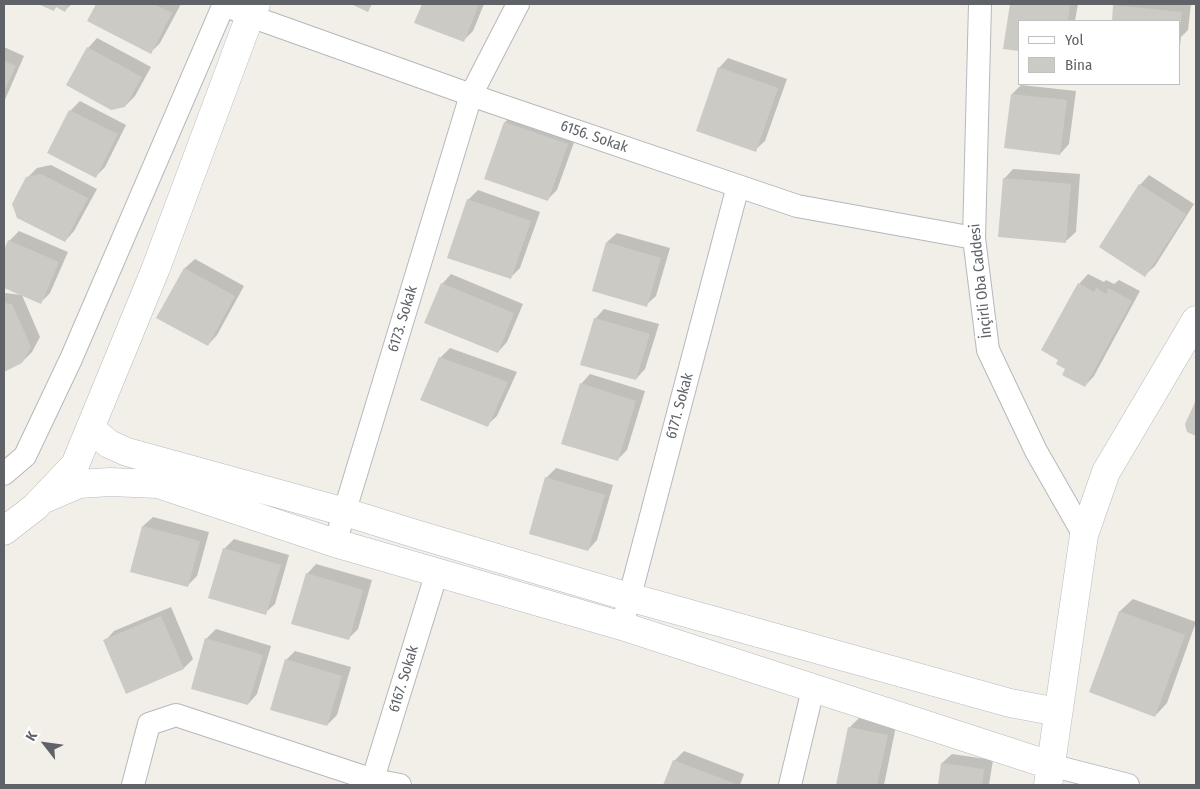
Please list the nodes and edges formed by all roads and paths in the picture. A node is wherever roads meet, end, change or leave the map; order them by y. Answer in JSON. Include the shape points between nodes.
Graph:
{"nodes":[{"id":1,"x":224,"y":4,"type":"edge"},
{"id":2,"x":518,"y":4,"type":"edge"},
{"id":3,"x":980,"y":4,"type":"edge"},
{"id":4,"x":253,"y":10,"type":"edge"},
{"id":5,"x":471,"y":95,"type":"junction"},
{"id":6,"x":738,"y":186,"type":"junction"},
{"id":7,"x":974,"y":238,"type":"junction"},
{"id":8,"x":1196,"y":320,"type":"edge"},
{"id":9,"x":90,"y":428,"type":"junction"},
{"id":10,"x":4,"y":474,"type":"edge"},
{"id":11,"x":42,"y":500,"type":"junction"},
{"id":12,"x":344,"y":512,"type":"junction"},
{"id":13,"x":4,"y":531,"type":"edge"},
{"id":14,"x":1084,"y":535,"type":"junction"},
{"id":15,"x":335,"y":543,"type":"junction"},
{"id":16,"x":437,"y":572,"type":"junction"},
{"id":17,"x":630,"y":597,"type":"junction"},
{"id":18,"x":622,"y":626,"type":"junction"},
{"id":19,"x":813,"y":688,"type":"junction"},
{"id":20,"x":1058,"y":712,"type":"junction"},
{"id":21,"x":1048,"y":778,"type":"edge"},
{"id":22,"x":372,"y":782,"type":"edge"},
{"id":23,"x":133,"y":785,"type":"edge"},
{"id":24,"x":400,"y":785,"type":"edge"},
{"id":25,"x":790,"y":785,"type":"edge"},
{"id":26,"x":1128,"y":785,"type":"edge"}],
"edges":[{"from":1,"to":4,"type":"street","name":"6156. Sokak"},
{"from":1,"to":10,"type":"street","via":[[67,368],[25,456]]},
{"from":2,"to":5,"type":"street","name":"6173. Sokak"},
{"from":3,"to":7,"type":"street","name":"İnçirli Oba Caddesi"},
{"from":4,"to":5,"type":"street","name":"6156. Sokak"},
{"from":4,"to":9,"type":"street","via":[[156,268]]},
{"from":5,"to":6,"type":"street","name":"6156. Sokak"},
{"from":5,"to":12,"type":"street","name":"6173. Sokak"},
{"from":6,"to":7,"type":"street","name":"6156. Sokak","via":[[797,206]]},
{"from":6,"to":17,"type":"street","name":"6171. Sokak"},
{"from":7,"to":14,"type":"street","name":"İnçirli Oba Caddesi","via":[[988,350],[1036,451]]},
{"from":8,"to":14,"type":"street","via":[[1106,472]]},
{"from":9,"to":11,"type":"street","via":[[75,466]]},
{"from":9,"to":12,"type":"street","via":[[109,444],[127,452]]},
{"from":11,"to":13,"type":"street"},
{"from":11,"to":15,"type":"street","via":[[79,484],[158,484]]},
{"from":12,"to":15,"type":"street","name":"6173. Sokak"},
{"from":12,"to":17,"type":"street"},
{"from":14,"to":20,"type":"street"},
{"from":15,"to":16,"type":"street"},
{"from":16,"to":18,"type":"street"},
{"from":16,"to":22,"type":"street","name":"6167. Sokak"},
{"from":17,"to":18,"type":"street","name":"6171. Sokak"},
{"from":17,"to":20,"type":"street","via":[[1010,703]]},
{"from":18,"to":19,"type":"street"},
{"from":19,"to":21,"type":"street"},
{"from":19,"to":25,"type":"street"},
{"from":20,"to":21,"type":"street"},
{"from":21,"to":26,"type":"street"},
{"from":22,"to":23,"type":"street","via":[[176,715],[149,724]]},
{"from":22,"to":24,"type":"street"}]}
